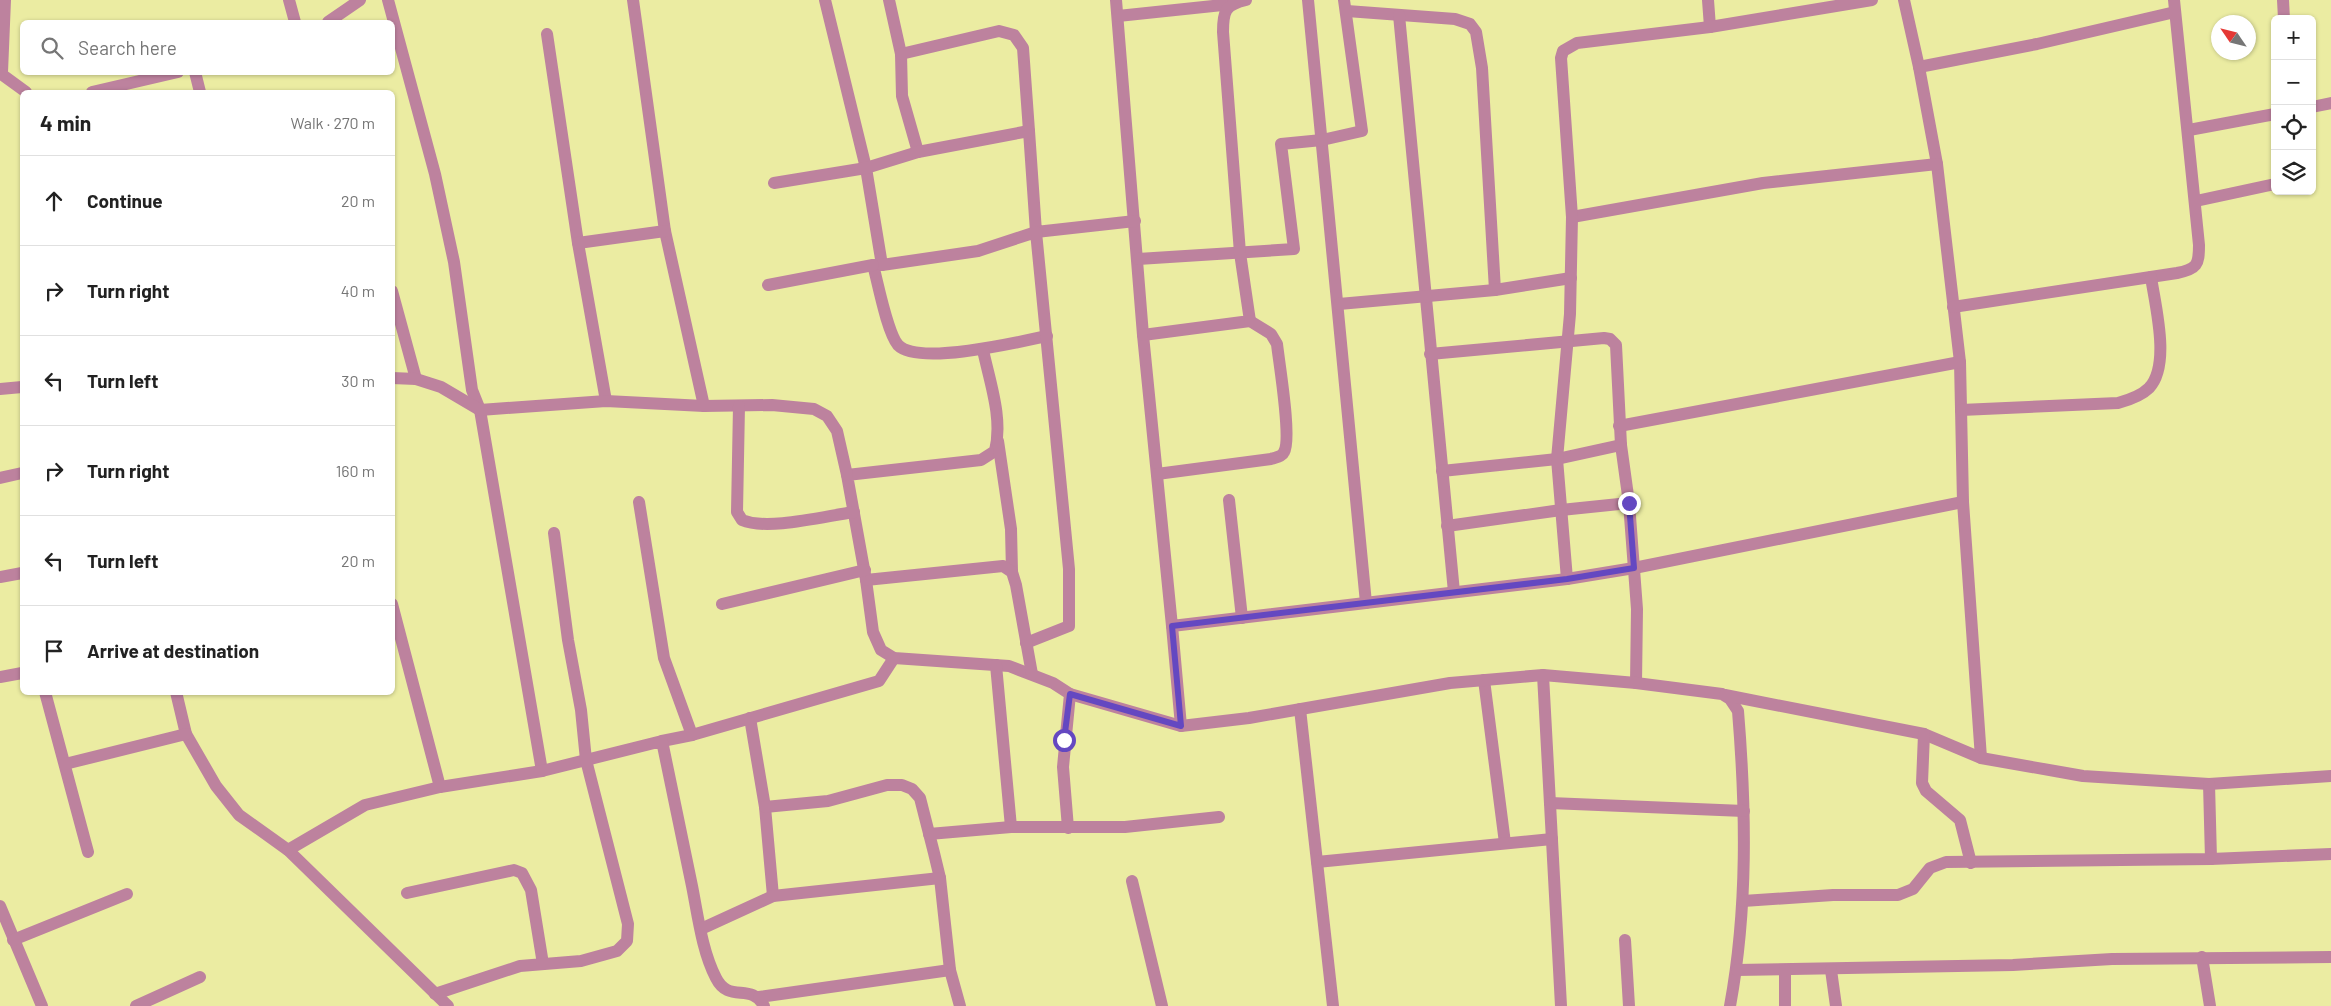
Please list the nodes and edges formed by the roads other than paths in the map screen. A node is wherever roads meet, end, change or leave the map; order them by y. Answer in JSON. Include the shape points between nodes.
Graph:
{"nodes":[{"id":1,"x":4,"y":0,"type":"edge"},
{"id":2,"x":290,"y":0,"type":"edge"},
{"id":3,"x":360,"y":0,"type":"edge"},
{"id":4,"x":388,"y":0,"type":"edge"},
{"id":5,"x":633,"y":0,"type":"edge"},
{"id":6,"x":826,"y":0,"type":"edge"},
{"id":7,"x":889,"y":0,"type":"edge"},
{"id":8,"x":1116,"y":0,"type":"edge"},
{"id":9,"x":1246,"y":0,"type":"edge"},
{"id":10,"x":1308,"y":0,"type":"edge"},
{"id":11,"x":1708,"y":0,"type":"edge"},
{"id":12,"x":1872,"y":0,"type":"edge"},
{"id":13,"x":1904,"y":0,"type":"edge"},
{"id":14,"x":2283,"y":0,"type":"edge"},
{"id":15,"x":1232,"y":4,"type":"junction"},
{"id":16,"x":1346,"y":5,"type":"edge"},
{"id":17,"x":2175,"y":6,"type":"edge"},
{"id":18,"x":1399,"y":15,"type":"junction"},
{"id":19,"x":2284,"y":15,"type":"edge"},
{"id":20,"x":1118,"y":16,"type":"junction"},
{"id":21,"x":294,"y":20,"type":"edge"},
{"id":22,"x":331,"y":20,"type":"edge"},
{"id":23,"x":393,"y":20,"type":"edge"},
{"id":24,"x":395,"y":26,"type":"edge"},
{"id":25,"x":1710,"y":27,"type":"junction"},
{"id":26,"x":547,"y":34,"type":"dead end"},
{"id":27,"x":901,"y":54,"type":"junction"},
{"id":28,"x":1919,"y":67,"type":"junction"},
{"id":29,"x":1,"y":72,"type":"edge"},
{"id":30,"x":165,"y":75,"type":"edge"},
{"id":31,"x":196,"y":75,"type":"edge"},
{"id":32,"x":21,"y":90,"type":"edge"},
{"id":33,"x":101,"y":90,"type":"edge"},
{"id":34,"x":200,"y":90,"type":"edge"},
{"id":35,"x":2331,"y":103,"type":"edge"},
{"id":36,"x":2316,"y":105,"type":"edge"},
{"id":37,"x":2271,"y":115,"type":"edge"},
{"id":38,"x":2189,"y":130,"type":"junction"},
{"id":39,"x":1030,"y":131,"type":"junction"},
{"id":40,"x":1322,"y":140,"type":"junction"},
{"id":41,"x":918,"y":152,"type":"junction"},
{"id":42,"x":1937,"y":164,"type":"junction"},
{"id":43,"x":866,"y":168,"type":"junction"},
{"id":44,"x":774,"y":183,"type":"dead end"},
{"id":45,"x":2271,"y":185,"type":"edge"},
{"id":46,"x":2196,"y":201,"type":"junction"},
{"id":47,"x":1572,"y":217,"type":"junction"},
{"id":48,"x":1134,"y":221,"type":"junction"},
{"id":49,"x":665,"y":230,"type":"junction"},
{"id":50,"x":1036,"y":232,"type":"junction"},
{"id":51,"x":578,"y":243,"type":"junction"},
{"id":52,"x":1240,"y":253,"type":"junction"},
{"id":53,"x":1138,"y":259,"type":"junction"},
{"id":54,"x":878,"y":265,"type":"junction"},
{"id":55,"x":2151,"y":277,"type":"junction"},
{"id":56,"x":1571,"y":278,"type":"junction"},
{"id":57,"x":768,"y":285,"type":"dead end"},
{"id":58,"x":1495,"y":290,"type":"junction"},
{"id":59,"x":1424,"y":297,"type":"junction"},
{"id":60,"x":395,"y":302,"type":"edge"},
{"id":61,"x":1339,"y":304,"type":"junction"},
{"id":62,"x":1953,"y":307,"type":"junction"},
{"id":63,"x":1250,"y":321,"type":"junction"},
{"id":64,"x":1143,"y":335,"type":"junction"},
{"id":65,"x":1047,"y":336,"type":"junction"},
{"id":66,"x":1568,"y":340,"type":"junction"},
{"id":67,"x":983,"y":350,"type":"junction"},
{"id":68,"x":1430,"y":354,"type":"junction"},
{"id":69,"x":1960,"y":362,"type":"junction"},
{"id":70,"x":395,"y":378,"type":"edge"},
{"id":71,"x":416,"y":379,"type":"junction"},
{"id":72,"x":20,"y":387,"type":"edge"},
{"id":73,"x":0,"y":389,"type":"edge"},
{"id":74,"x":606,"y":401,"type":"junction"},
{"id":75,"x":704,"y":406,"type":"junction"},
{"id":76,"x":739,"y":406,"type":"junction"},
{"id":77,"x":480,"y":410,"type":"junction"},
{"id":78,"x":1961,"y":410,"type":"junction"},
{"id":79,"x":1620,"y":426,"type":"junction"},
{"id":80,"x":998,"y":437,"type":"junction"},
{"id":81,"x":1621,"y":445,"type":"junction"},
{"id":82,"x":1557,"y":459,"type":"junction"},
{"id":83,"x":1442,"y":471,"type":"junction"},
{"id":84,"x":20,"y":474,"type":"edge"},
{"id":85,"x":1157,"y":474,"type":"junction"},
{"id":86,"x":847,"y":475,"type":"junction"},
{"id":87,"x":0,"y":478,"type":"edge"},
{"id":88,"x":1229,"y":500,"type":"dead end"},
{"id":89,"x":639,"y":502,"type":"dead end"},
{"id":90,"x":1963,"y":502,"type":"junction"},
{"id":91,"x":1629,"y":503,"type":"junction"},
{"id":92,"x":1561,"y":510,"type":"junction"},
{"id":93,"x":854,"y":512,"type":"junction"},
{"id":94,"x":1447,"y":526,"type":"junction"},
{"id":95,"x":554,"y":533,"type":"dead end"},
{"id":96,"x":1634,"y":568,"type":"junction"},
{"id":97,"x":1012,"y":572,"type":"junction"},
{"id":98,"x":20,"y":574,"type":"edge"},
{"id":99,"x":866,"y":575,"type":"junction"},
{"id":100,"x":0,"y":577,"type":"edge"},
{"id":101,"x":1567,"y":579,"type":"junction"},
{"id":102,"x":1454,"y":592,"type":"junction"},
{"id":103,"x":1366,"y":603,"type":"junction"},
{"id":104,"x":722,"y":604,"type":"dead end"},
{"id":105,"x":395,"y":615,"type":"edge"},
{"id":106,"x":1242,"y":618,"type":"junction"},
{"id":107,"x":1172,"y":626,"type":"junction"},
{"id":108,"x":1026,"y":643,"type":"junction"},
{"id":109,"x":894,"y":658,"type":"junction"},
{"id":110,"x":996,"y":665,"type":"junction"},
{"id":111,"x":20,"y":672,"type":"edge"},
{"id":112,"x":1032,"y":674,"type":"junction"},
{"id":113,"x":1543,"y":675,"type":"junction"},
{"id":114,"x":0,"y":677,"type":"edge"},
{"id":115,"x":1484,"y":680,"type":"junction"},
{"id":116,"x":1636,"y":683,"type":"junction"},
{"id":117,"x":1070,"y":694,"type":"junction"},
{"id":118,"x":1722,"y":694,"type":"junction"},
{"id":119,"x":46,"y":695,"type":"edge"},
{"id":120,"x":177,"y":695,"type":"edge"},
{"id":121,"x":1300,"y":709,"type":"junction"},
{"id":122,"x":750,"y":718,"type":"junction"},
{"id":123,"x":1181,"y":726,"type":"junction"},
{"id":124,"x":186,"y":734,"type":"junction"},
{"id":125,"x":1924,"y":734,"type":"junction"},
{"id":126,"x":692,"y":735,"type":"junction"},
{"id":127,"x":662,"y":741,"type":"junction"},
{"id":128,"x":1981,"y":758,"type":"junction"},
{"id":129,"x":586,"y":760,"type":"junction"},
{"id":130,"x":65,"y":764,"type":"junction"},
{"id":131,"x":542,"y":771,"type":"junction"},
{"id":132,"x":2331,"y":776,"type":"edge"},
{"id":133,"x":2209,"y":784,"type":"junction"},
{"id":134,"x":440,"y":787,"type":"junction"},
{"id":135,"x":1550,"y":803,"type":"junction"},
{"id":136,"x":765,"y":807,"type":"junction"},
{"id":137,"x":1744,"y":811,"type":"junction"},
{"id":138,"x":1219,"y":817,"type":"dead end"},
{"id":139,"x":1011,"y":827,"type":"junction"},
{"id":140,"x":1068,"y":828,"type":"junction"},
{"id":141,"x":929,"y":834,"type":"junction"},
{"id":142,"x":1552,"y":839,"type":"junction"},
{"id":143,"x":1505,"y":843,"type":"junction"},
{"id":144,"x":288,"y":850,"type":"junction"},
{"id":145,"x":88,"y":852,"type":"dead end"},
{"id":146,"x":2331,"y":854,"type":"edge"},
{"id":147,"x":2211,"y":859,"type":"junction"},
{"id":148,"x":1317,"y":862,"type":"junction"},
{"id":149,"x":1971,"y":863,"type":"junction"},
{"id":150,"x":940,"y":878,"type":"junction"},
{"id":151,"x":1132,"y":881,"type":"dead end"},
{"id":152,"x":408,"y":893,"type":"dead end"},
{"id":153,"x":126,"y":894,"type":"dead end"},
{"id":154,"x":773,"y":896,"type":"junction"},
{"id":155,"x":1743,"y":901,"type":"junction"},
{"id":156,"x":0,"y":906,"type":"edge"},
{"id":157,"x":701,"y":929,"type":"junction"},
{"id":158,"x":13,"y":940,"type":"junction"},
{"id":159,"x":1625,"y":940,"type":"dead end"},
{"id":160,"x":2202,"y":957,"type":"junction"},
{"id":161,"x":2331,"y":957,"type":"edge"},
{"id":162,"x":543,"y":964,"type":"junction"},
{"id":163,"x":950,"y":970,"type":"junction"},
{"id":164,"x":1737,"y":970,"type":"junction"},
{"id":165,"x":1785,"y":970,"type":"junction"},
{"id":166,"x":1831,"y":970,"type":"junction"},
{"id":167,"x":200,"y":977,"type":"dead end"},
{"id":168,"x":435,"y":994,"type":"junction"},
{"id":169,"x":761,"y":1001,"type":"edge"},
{"id":170,"x":42,"y":1006,"type":"edge"},
{"id":171,"x":136,"y":1006,"type":"edge"},
{"id":172,"x":448,"y":1006,"type":"edge"},
{"id":173,"x":960,"y":1006,"type":"edge"},
{"id":174,"x":1162,"y":1006,"type":"edge"},
{"id":175,"x":1333,"y":1006,"type":"edge"},
{"id":176,"x":1561,"y":1006,"type":"edge"},
{"id":177,"x":1629,"y":1006,"type":"edge"},
{"id":178,"x":1730,"y":1006,"type":"edge"},
{"id":179,"x":1785,"y":1006,"type":"edge"},
{"id":180,"x":1836,"y":1006,"type":"edge"},
{"id":181,"x":2210,"y":1006,"type":"edge"}],
"edges":[{"from":1,"to":29,"type":"street"},
{"from":2,"to":21,"type":"street"},
{"from":3,"to":22,"type":"street"},
{"from":4,"to":23,"type":"street"},
{"from":5,"to":49,"type":"street"},
{"from":6,"to":43,"type":"street"},
{"from":7,"to":27,"type":"street"},
{"from":8,"to":20,"type":"street"},
{"from":9,"to":15,"type":"street"},
{"from":10,"to":40,"type":"street"},
{"from":11,"to":25,"type":"street"},
{"from":12,"to":25,"type":"street"},
{"from":13,"to":28,"type":"street"},
{"from":14,"to":19,"type":"street"},
{"from":15,"to":20,"type":"street"},
{"from":15,"to":52,"type":"street","via":[[1223,16],[1223,32]]},
{"from":16,"to":18,"type":"street"},
{"from":16,"to":40,"type":"street","via":[[1362,131]]},
{"from":17,"to":28,"type":"street","via":[[2037,44]]},
{"from":17,"to":38,"type":"street"},
{"from":18,"to":58,"type":"street","via":[[1456,19],[1470,24],[1476,32],[1482,68]]},
{"from":18,"to":59,"type":"street"},
{"from":20,"to":48,"type":"street"},
{"from":24,"to":77,"type":"street","via":[[435,174],[454,262],[472,390]]},
{"from":25,"to":47,"type":"street","via":[[1577,43],[1563,51]]},
{"from":26,"to":51,"type":"street"},
{"from":27,"to":39,"type":"street","via":[[999,31],[1014,35],[1023,48]]},
{"from":27,"to":41,"type":"street","via":[[902,96]]},
{"from":28,"to":42,"type":"street"},
{"from":29,"to":32,"type":"street"},
{"from":30,"to":33,"type":"street"},
{"from":31,"to":34,"type":"street"},
{"from":35,"to":36,"type":"street"},
{"from":37,"to":38,"type":"street"},
{"from":38,"to":46,"type":"street"},
{"from":39,"to":41,"type":"street"},
{"from":39,"to":50,"type":"street"},
{"from":40,"to":52,"type":"street","via":[[1281,144],[1294,249]]},
{"from":40,"to":61,"type":"street"},
{"from":41,"to":43,"type":"street"},
{"from":42,"to":47,"type":"street","via":[[1764,183]]},
{"from":42,"to":62,"type":"street"},
{"from":43,"to":44,"type":"street"},
{"from":43,"to":54,"type":"street"},
{"from":45,"to":46,"type":"street"},
{"from":46,"to":55,"type":"street","via":[[2199,244],[2196,266],[2187,271]]},
{"from":47,"to":56,"type":"street"},
{"from":48,"to":50,"type":"street"},
{"from":48,"to":53,"type":"street"},
{"from":49,"to":51,"type":"street"},
{"from":49,"to":75,"type":"street"},
{"from":50,"to":54,"type":"street","via":[[978,251]]},
{"from":50,"to":65,"type":"street"},
{"from":51,"to":74,"type":"street"},
{"from":52,"to":53,"type":"street"},
{"from":52,"to":63,"type":"street"},
{"from":53,"to":64,"type":"street"},
{"from":54,"to":57,"type":"street"},
{"from":54,"to":67,"type":"street","via":[[892,333],[899,345],[912,353]]},
{"from":55,"to":62,"type":"street"},
{"from":55,"to":78,"type":"street","via":[[2160,337],[2160,364],[2150,388],[2118,403]]},
{"from":56,"to":58,"type":"street"},
{"from":56,"to":66,"type":"street"},
{"from":58,"to":59,"type":"street"},
{"from":59,"to":61,"type":"street"},
{"from":59,"to":68,"type":"street"},
{"from":60,"to":71,"type":"street"},
{"from":61,"to":103,"type":"street"},
{"from":62,"to":69,"type":"street"},
{"from":63,"to":64,"type":"street"},
{"from":63,"to":85,"type":"street","via":[[1272,334],[1277,344],[1286,429],[1285,451],[1271,459]]},
{"from":64,"to":85,"type":"street"},
{"from":65,"to":67,"type":"street"},
{"from":65,"to":108,"type":"street","via":[[1069,569],[1070,626]]},
{"from":66,"to":68,"type":"street"},
{"from":66,"to":79,"type":"street","via":[[1604,338],[1616,345]]},
{"from":66,"to":82,"type":"street"},
{"from":67,"to":80,"type":"street","via":[[997,416]]},
{"from":68,"to":83,"type":"street"},
{"from":69,"to":78,"type":"street"},
{"from":69,"to":79,"type":"street"},
{"from":70,"to":71,"type":"street"},
{"from":71,"to":77,"type":"street","via":[[441,388]]},
{"from":72,"to":73,"type":"street"},
{"from":74,"to":75,"type":"street"},
{"from":74,"to":77,"type":"street"},
{"from":75,"to":76,"type":"street"},
{"from":76,"to":86,"type":"street","via":[[814,409],[827,416],[837,431]]},
{"from":76,"to":93,"type":"street","via":[[737,512],[742,520],[768,524]]},
{"from":77,"to":131,"type":"street"},
{"from":78,"to":90,"type":"street"},
{"from":79,"to":81,"type":"street"},
{"from":80,"to":86,"type":"street","via":[[994,451],[981,460]]},
{"from":80,"to":97,"type":"street","via":[[1011,529]]},
{"from":81,"to":82,"type":"street"},
{"from":81,"to":91,"type":"street"},
{"from":82,"to":83,"type":"street"},
{"from":82,"to":92,"type":"street"},
{"from":83,"to":94,"type":"street"},
{"from":84,"to":87,"type":"street"},
{"from":85,"to":107,"type":"street"},
{"from":86,"to":93,"type":"street"},
{"from":88,"to":106,"type":"street"},
{"from":89,"to":126,"type":"street","via":[[664,658]]},
{"from":90,"to":96,"type":"street"},
{"from":90,"to":128,"type":"street"},
{"from":91,"to":92,"type":"street"},
{"from":91,"to":96,"type":"street"},
{"from":92,"to":94,"type":"street"},
{"from":92,"to":101,"type":"street"},
{"from":93,"to":99,"type":"street"},
{"from":94,"to":102,"type":"street"},
{"from":95,"to":129,"type":"street"},
{"from":96,"to":101,"type":"street"},
{"from":96,"to":116,"type":"street"},
{"from":97,"to":99,"type":"street","via":[[1003,566]]},
{"from":97,"to":108,"type":"street"},
{"from":98,"to":100,"type":"street"},
{"from":99,"to":104,"type":"street"},
{"from":99,"to":109,"type":"street","via":[[873,632],[881,650]]},
{"from":101,"to":102,"type":"street"},
{"from":102,"to":103,"type":"street"},
{"from":103,"to":106,"type":"street"},
{"from":105,"to":134,"type":"street"},
{"from":106,"to":107,"type":"street"},
{"from":107,"to":123,"type":"street"},
{"from":108,"to":112,"type":"street"},
{"from":109,"to":110,"type":"street"},
{"from":109,"to":122,"type":"street","via":[[879,681]]},
{"from":110,"to":112,"type":"street"},
{"from":110,"to":139,"type":"street"},
{"from":111,"to":114,"type":"street"},
{"from":112,"to":117,"type":"street"},
{"from":113,"to":115,"type":"street"},
{"from":113,"to":116,"type":"street"},
{"from":113,"to":135,"type":"street"},
{"from":115,"to":121,"type":"street"},
{"from":115,"to":143,"type":"street"},
{"from":116,"to":118,"type":"street"},
{"from":117,"to":123,"type":"street"},
{"from":117,"to":140,"type":"street","via":[[1062,767]]},
{"from":118,"to":125,"type":"street"},
{"from":118,"to":137,"type":"street","via":[[1738,711]]},
{"from":119,"to":130,"type":"street"},
{"from":120,"to":124,"type":"street"},
{"from":121,"to":123,"type":"street"},
{"from":121,"to":148,"type":"street"},
{"from":122,"to":126,"type":"street"},
{"from":122,"to":136,"type":"street"},
{"from":124,"to":130,"type":"street"},
{"from":124,"to":144,"type":"street","via":[[216,786],[239,814]]},
{"from":125,"to":128,"type":"street"},
{"from":125,"to":149,"type":"street","via":[[1922,783],[1926,791],[1960,820]]},
{"from":126,"to":127,"type":"street"},
{"from":127,"to":129,"type":"street"},
{"from":127,"to":157,"type":"street"},
{"from":128,"to":133,"type":"street","via":[[2083,776]]},
{"from":129,"to":131,"type":"street"},
{"from":129,"to":162,"type":"street","via":[[628,924],[627,941],[617,951],[580,961]]},
{"from":130,"to":145,"type":"street"},
{"from":131,"to":134,"type":"street"},
{"from":132,"to":133,"type":"street"},
{"from":133,"to":147,"type":"street"},
{"from":134,"to":144,"type":"street","via":[[365,805]]},
{"from":135,"to":137,"type":"street"},
{"from":135,"to":142,"type":"street"},
{"from":136,"to":141,"type":"street","via":[[828,802],[887,785],[902,785],[920,798]]},
{"from":136,"to":154,"type":"street"},
{"from":137,"to":155,"type":"street"},
{"from":138,"to":140,"type":"street","via":[[1125,827]]},
{"from":139,"to":140,"type":"street"},
{"from":139,"to":141,"type":"street"},
{"from":141,"to":150,"type":"street"},
{"from":142,"to":143,"type":"street"},
{"from":142,"to":176,"type":"street"},
{"from":143,"to":148,"type":"street"},
{"from":144,"to":168,"type":"street"},
{"from":146,"to":147,"type":"street"},
{"from":147,"to":149,"type":"street"},
{"from":148,"to":175,"type":"street"},
{"from":149,"to":155,"type":"street","via":[[1938,864],[1930,868],[1913,889],[1898,895],[1832,895]]},
{"from":150,"to":154,"type":"street"},
{"from":150,"to":163,"type":"street"},
{"from":151,"to":174,"type":"street"},
{"from":152,"to":162,"type":"street","via":[[514,870],[522,873],[531,890]]},
{"from":153,"to":158,"type":"street"},
{"from":154,"to":157,"type":"street"},
{"from":155,"to":164,"type":"street"},
{"from":156,"to":158,"type":"street"},
{"from":157,"to":169,"type":"street","via":[[722,988],[729,993],[751,994]]},
{"from":158,"to":170,"type":"street"},
{"from":159,"to":177,"type":"street"},
{"from":160,"to":161,"type":"street"},
{"from":160,"to":166,"type":"street"},
{"from":160,"to":181,"type":"street"},
{"from":162,"to":168,"type":"street","via":[[520,966]]},
{"from":163,"to":169,"type":"street"},
{"from":163,"to":173,"type":"street"},
{"from":164,"to":165,"type":"street"},
{"from":164,"to":178,"type":"street"},
{"from":165,"to":166,"type":"street"},
{"from":165,"to":179,"type":"street"},
{"from":166,"to":180,"type":"street"},
{"from":167,"to":171,"type":"street"},
{"from":168,"to":172,"type":"street"}]}
